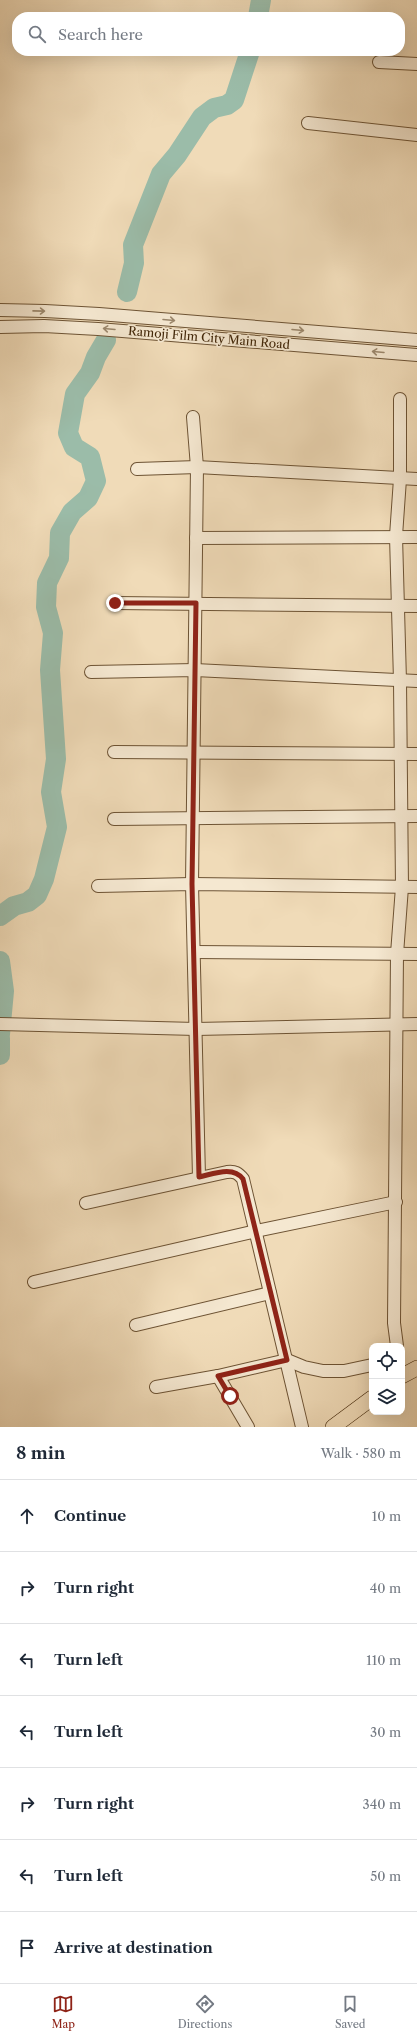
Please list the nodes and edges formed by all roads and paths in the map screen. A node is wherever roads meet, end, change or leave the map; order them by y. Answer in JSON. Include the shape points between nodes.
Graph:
{"nodes":[{"id":1,"x":379,"y":62,"type":"dead end"},
{"id":2,"x":417,"y":64,"type":"edge"},
{"id":3,"x":308,"y":123,"type":"dead end"},
{"id":4,"x":417,"y":135,"type":"edge"},
{"id":5,"x":0,"y":310,"type":"edge"},
{"id":6,"x":0,"y":327,"type":"edge"},
{"id":7,"x":417,"y":340,"type":"edge"},
{"id":8,"x":417,"y":355,"type":"edge"},
{"id":9,"x":400,"y":399,"type":"dead end"},
{"id":10,"x":193,"y":417,"type":"dead end"},
{"id":11,"x":197,"y":467,"type":"junction"},
{"id":12,"x":137,"y":469,"type":"dead end"},
{"id":13,"x":400,"y":479,"type":"junction"},
{"id":14,"x":417,"y":479,"type":"edge"},
{"id":15,"x":396,"y":536,"type":"junction"},
{"id":16,"x":417,"y":537,"type":"edge"},
{"id":17,"x":196,"y":538,"type":"junction"},
{"id":18,"x":115,"y":603,"type":"dead end"},
{"id":19,"x":196,"y":603,"type":"junction"},
{"id":20,"x":398,"y":606,"type":"junction"},
{"id":21,"x":417,"y":606,"type":"edge"},
{"id":22,"x":195,"y":670,"type":"junction"},
{"id":23,"x":91,"y":672,"type":"dead end"},
{"id":24,"x":400,"y":681,"type":"junction"},
{"id":25,"x":417,"y":681,"type":"edge"},
{"id":26,"x":114,"y":752,"type":"dead end"},
{"id":27,"x":194,"y":752,"type":"junction"},
{"id":28,"x":400,"y":754,"type":"junction"},
{"id":29,"x":417,"y":754,"type":"edge"},
{"id":30,"x":400,"y":815,"type":"junction"},
{"id":31,"x":417,"y":816,"type":"edge"},
{"id":32,"x":194,"y":818,"type":"junction"},
{"id":33,"x":114,"y":819,"type":"dead end"},
{"id":34,"x":192,"y":884,"type":"junction"},
{"id":35,"x":98,"y":886,"type":"dead end"},
{"id":36,"x":402,"y":887,"type":"junction"},
{"id":37,"x":417,"y":887,"type":"edge"},
{"id":38,"x":195,"y":952,"type":"junction"},
{"id":39,"x":397,"y":954,"type":"junction"},
{"id":40,"x":417,"y":954,"type":"edge"},
{"id":41,"x":0,"y":1024,"type":"edge"},
{"id":42,"x":398,"y":1024,"type":"junction"},
{"id":43,"x":417,"y":1024,"type":"edge"},
{"id":44,"x":196,"y":1029,"type":"junction"},
{"id":45,"x":199,"y":1177,"type":"junction"},
{"id":46,"x":396,"y":1202,"type":"junction"},
{"id":47,"x":86,"y":1203,"type":"dead end"},
{"id":48,"x":256,"y":1231,"type":"junction"},
{"id":49,"x":34,"y":1282,"type":"dead end"},
{"id":50,"x":270,"y":1293,"type":"junction"},
{"id":51,"x":136,"y":1325,"type":"dead end"},
{"id":52,"x":397,"y":1343,"type":"edge"},
{"id":53,"x":287,"y":1360,"type":"junction"},
{"id":54,"x":369,"y":1366,"type":"edge"},
{"id":55,"x":417,"y":1368,"type":"edge"},
{"id":56,"x":405,"y":1374,"type":"edge"},
{"id":57,"x":218,"y":1376,"type":"junction"},
{"id":58,"x":156,"y":1387,"type":"dead end"},
{"id":59,"x":369,"y":1400,"type":"edge"},
{"id":60,"x":248,"y":1427,"type":"edge"},
{"id":61,"x":302,"y":1427,"type":"edge"},
{"id":62,"x":333,"y":1427,"type":"edge"}],
"edges":[{"from":1,"to":2,"type":"street"},
{"from":3,"to":4,"type":"street"},
{"from":5,"to":7,"type":"street","name":"Ramoji Film City Main Road","one_way":true,"via":[[76,313]]},
{"from":8,"to":6,"type":"street","name":"Ramoji Film City Main Road","one_way":true,"via":[[98,328]]},
{"from":9,"to":13,"type":"street"},
{"from":10,"to":11,"type":"street"},
{"from":11,"to":12,"type":"street"},
{"from":11,"to":13,"type":"street"},
{"from":11,"to":17,"type":"street"},
{"from":13,"to":14,"type":"street"},
{"from":13,"to":15,"type":"street"},
{"from":15,"to":16,"type":"street"},
{"from":15,"to":17,"type":"street"},
{"from":15,"to":20,"type":"street"},
{"from":17,"to":19,"type":"street"},
{"from":18,"to":19,"type":"street"},
{"from":19,"to":20,"type":"street"},
{"from":19,"to":22,"type":"street"},
{"from":20,"to":21,"type":"street"},
{"from":20,"to":24,"type":"street"},
{"from":22,"to":23,"type":"street"},
{"from":22,"to":24,"type":"street"},
{"from":22,"to":27,"type":"street"},
{"from":24,"to":25,"type":"street"},
{"from":24,"to":28,"type":"street"},
{"from":26,"to":27,"type":"street"},
{"from":27,"to":28,"type":"street"},
{"from":27,"to":32,"type":"street"},
{"from":28,"to":29,"type":"street"},
{"from":28,"to":30,"type":"street"},
{"from":30,"to":31,"type":"street"},
{"from":30,"to":32,"type":"street"},
{"from":30,"to":36,"type":"street"},
{"from":32,"to":33,"type":"street"},
{"from":32,"to":34,"type":"street"},
{"from":34,"to":35,"type":"street"},
{"from":34,"to":36,"type":"street"},
{"from":34,"to":38,"type":"street"},
{"from":36,"to":37,"type":"street"},
{"from":36,"to":39,"type":"street"},
{"from":38,"to":39,"type":"street"},
{"from":38,"to":44,"type":"street"},
{"from":39,"to":40,"type":"street"},
{"from":39,"to":42,"type":"street"},
{"from":41,"to":44,"type":"street"},
{"from":42,"to":43,"type":"street"},
{"from":42,"to":44,"type":"street"},
{"from":42,"to":46,"type":"street"},
{"from":44,"to":45,"type":"street"},
{"from":45,"to":47,"type":"street"},
{"from":45,"to":48,"type":"street","via":[[234,1171],[239,1174],[243,1179]]},
{"from":46,"to":48,"type":"street"},
{"from":46,"to":52,"type":"street","via":[[394,1323]]},
{"from":48,"to":49,"type":"street"},
{"from":48,"to":50,"type":"street"},
{"from":50,"to":51,"type":"street"},
{"from":50,"to":53,"type":"street"},
{"from":53,"to":54,"type":"street","via":[[304,1368],[323,1371],[344,1371]]},
{"from":53,"to":57,"type":"street"},
{"from":53,"to":61,"type":"street"},
{"from":55,"to":56,"type":"main road"},
{"from":57,"to":58,"type":"street"},
{"from":57,"to":60,"type":"street"},
{"from":59,"to":62,"type":"main road"}]}
